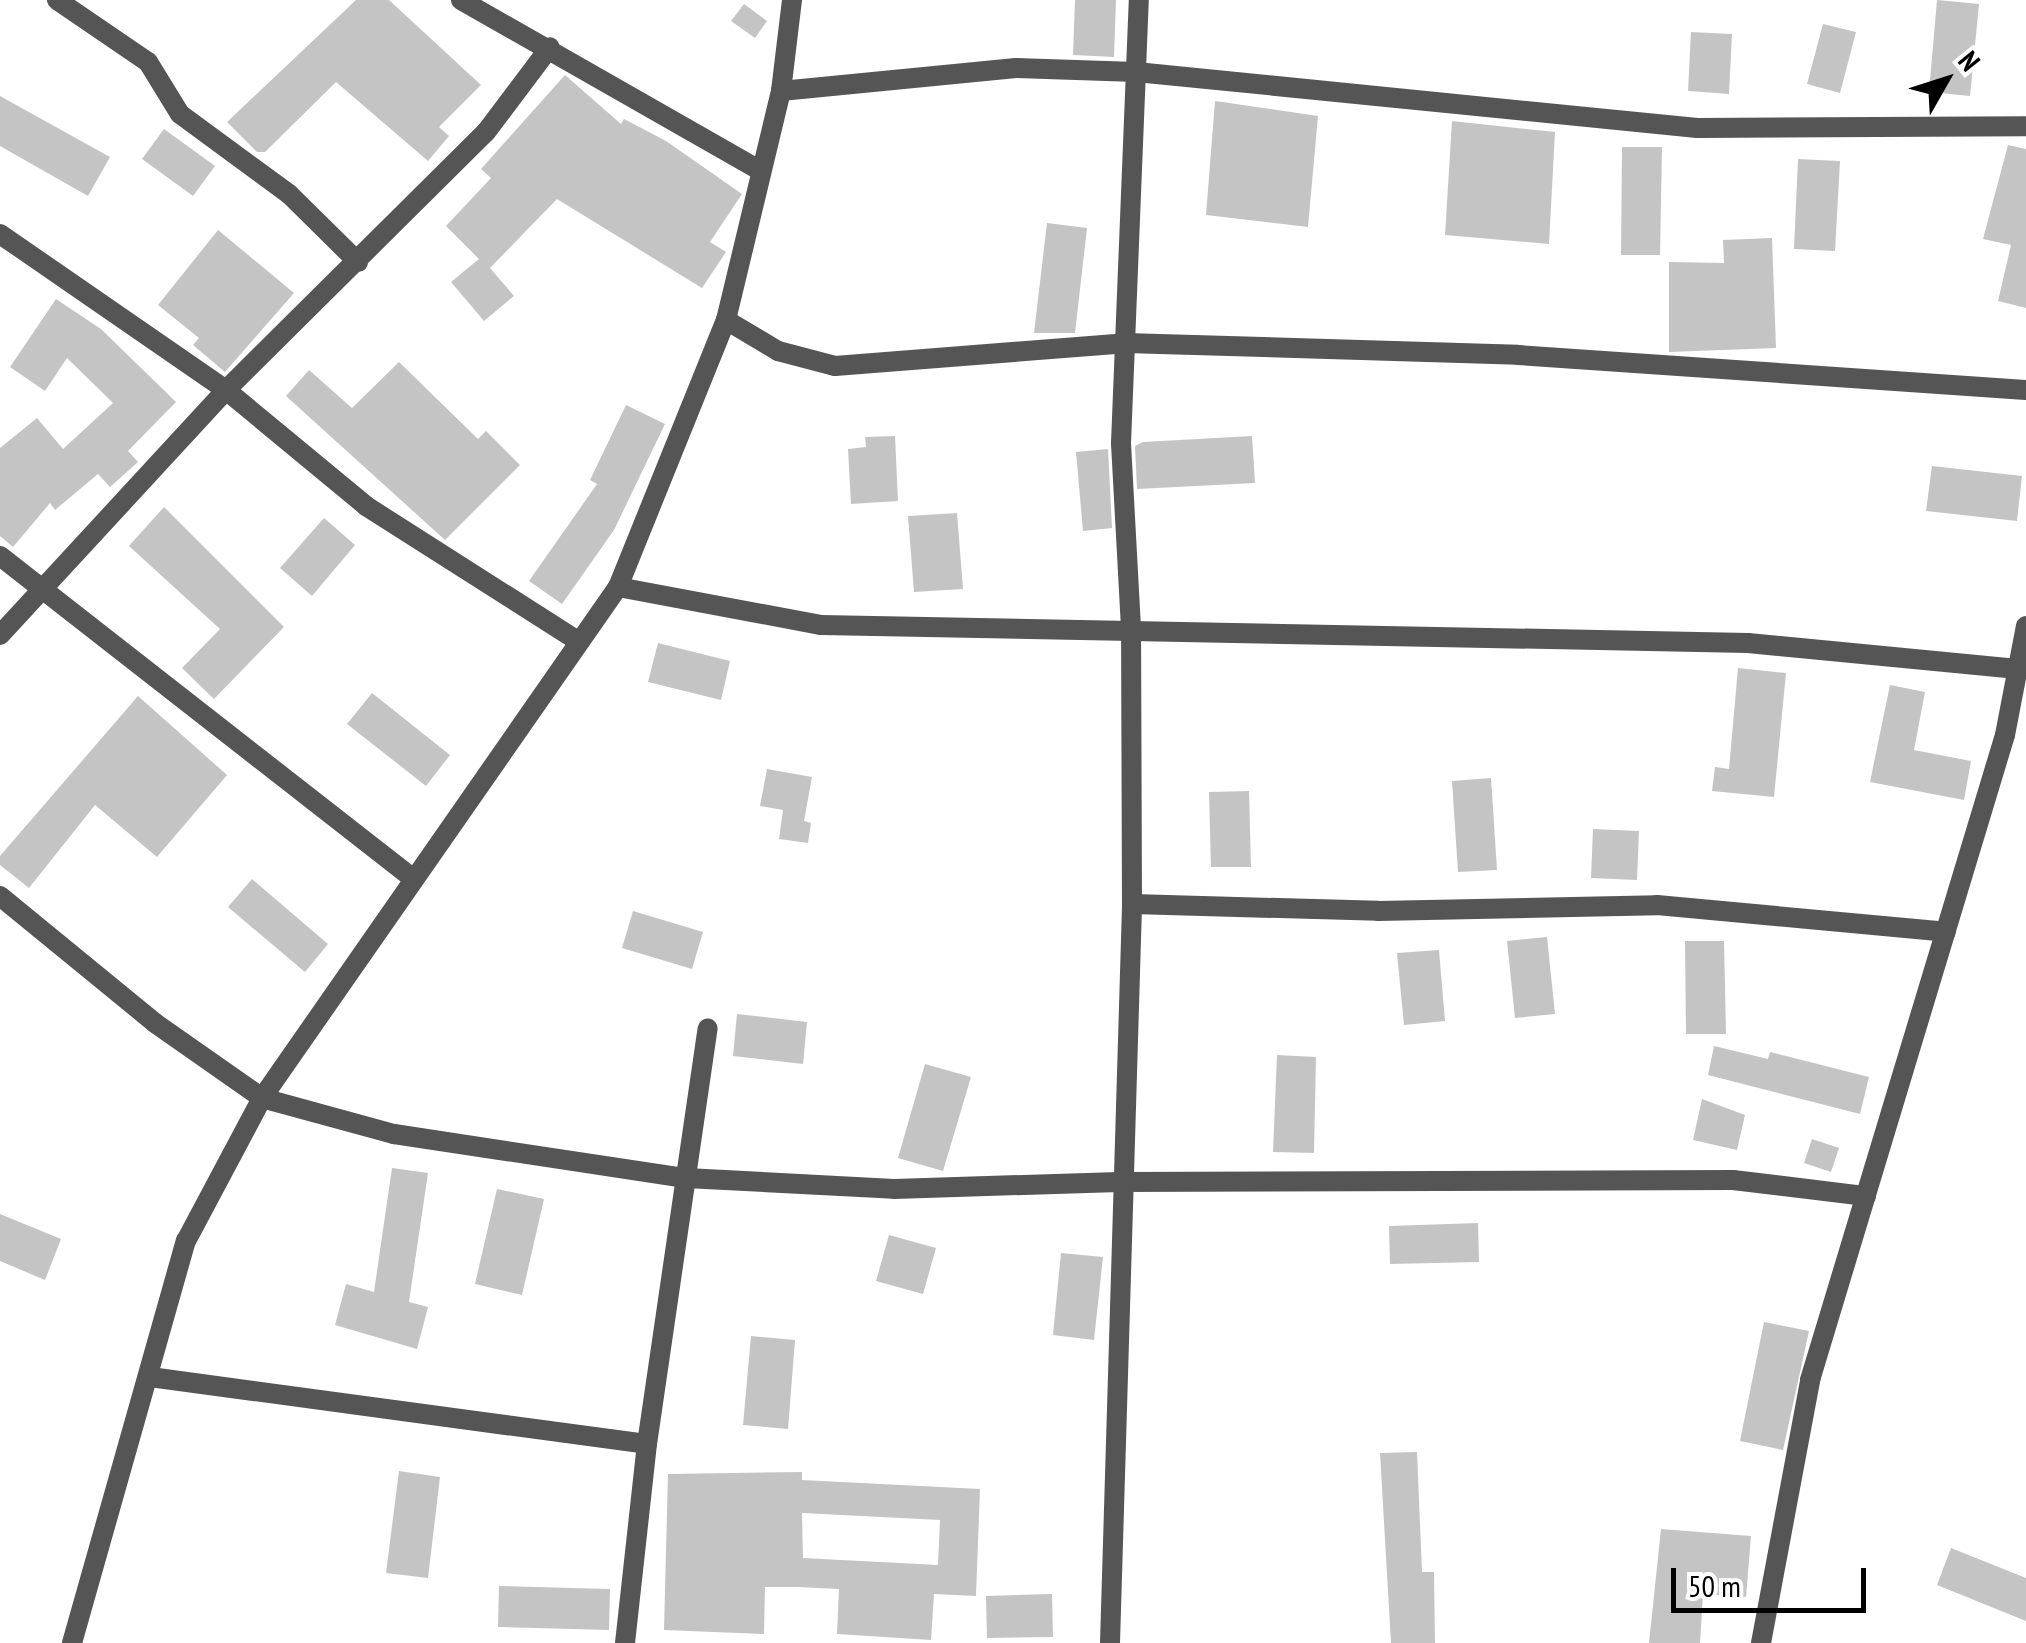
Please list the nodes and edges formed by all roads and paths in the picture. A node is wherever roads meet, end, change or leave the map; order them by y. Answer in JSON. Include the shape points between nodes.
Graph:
{"nodes":[{"id":1,"x":57,"y":0,"type":"edge"},
{"id":2,"x":462,"y":0,"type":"edge"},
{"id":3,"x":792,"y":0,"type":"edge"},
{"id":4,"x":1139,"y":0,"type":"edge"},
{"id":5,"x":550,"y":48,"type":"junction"},
{"id":6,"x":1136,"y":72,"type":"junction"},
{"id":7,"x":781,"y":91,"type":"junction"},
{"id":8,"x":2026,"y":126,"type":"edge"},
{"id":9,"x":762,"y":172,"type":"junction"},
{"id":10,"x":0,"y":234,"type":"edge"},
{"id":11,"x":358,"y":262,"type":"junction"},
{"id":12,"x":726,"y":320,"type":"junction"},
{"id":13,"x":1125,"y":343,"type":"junction"},
{"id":14,"x":226,"y":390,"type":"junction"},
{"id":15,"x":2026,"y":390,"type":"edge"},
{"id":16,"x":0,"y":556,"type":"edge"},
{"id":17,"x":42,"y":586,"type":"junction"},
{"id":18,"x":618,"y":588,"type":"junction"},
{"id":19,"x":2026,"y":626,"type":"edge"},
{"id":20,"x":1131,"y":628,"type":"junction"},
{"id":21,"x":0,"y":635,"type":"edge"},
{"id":22,"x":578,"y":641,"type":"junction"},
{"id":23,"x":2018,"y":669,"type":"junction"},
{"id":24,"x":411,"y":877,"type":"junction"},
{"id":25,"x":0,"y":896,"type":"edge"},
{"id":26,"x":1132,"y":904,"type":"junction"},
{"id":27,"x":1946,"y":932,"type":"junction"},
{"id":28,"x":708,"y":1028,"type":"dead end"},
{"id":29,"x":262,"y":1098,"type":"junction"},
{"id":30,"x":686,"y":1178,"type":"junction"},
{"id":31,"x":1119,"y":1182,"type":"junction"},
{"id":32,"x":1866,"y":1196,"type":"junction"},
{"id":33,"x":150,"y":1377,"type":"junction"},
{"id":34,"x":647,"y":1444,"type":"junction"},
{"id":35,"x":72,"y":1643,"type":"edge"},
{"id":36,"x":625,"y":1643,"type":"edge"},
{"id":37,"x":1110,"y":1643,"type":"edge"},
{"id":38,"x":1761,"y":1643,"type":"edge"}],
"edges":[{"from":1,"to":11,"type":"street","via":[[148,62],[180,114],[289,194]]},
{"from":2,"to":5,"type":"street"},
{"from":3,"to":7,"type":"street"},
{"from":4,"to":6,"type":"street"},
{"from":5,"to":9,"type":"street"},
{"from":5,"to":11,"type":"street","via":[[486,132]]},
{"from":6,"to":7,"type":"street","via":[[1016,68]]},
{"from":6,"to":8,"type":"street","via":[[1697,128]]},
{"from":6,"to":13,"type":"street"},
{"from":7,"to":9,"type":"street"},
{"from":9,"to":12,"type":"street"},
{"from":10,"to":14,"type":"street"},
{"from":11,"to":14,"type":"street"},
{"from":12,"to":13,"type":"street","via":[[778,351],[835,366]]},
{"from":12,"to":18,"type":"street"},
{"from":13,"to":15,"type":"street","via":[[1557,357]]},
{"from":13,"to":20,"type":"street","via":[[1121,443]]},
{"from":14,"to":17,"type":"street"},
{"from":14,"to":22,"type":"street","via":[[366,506]]},
{"from":16,"to":17,"type":"street"},
{"from":17,"to":21,"type":"street"},
{"from":17,"to":24,"type":"street"},
{"from":18,"to":20,"type":"street","via":[[822,625]]},
{"from":18,"to":22,"type":"street"},
{"from":19,"to":23,"type":"street"},
{"from":20,"to":23,"type":"street","via":[[1748,643]]},
{"from":20,"to":26,"type":"street"},
{"from":22,"to":24,"type":"street"},
{"from":23,"to":27,"type":"street","via":[[2006,735]]},
{"from":24,"to":29,"type":"street"},
{"from":25,"to":29,"type":"street","via":[[156,1023]]},
{"from":26,"to":27,"type":"street","via":[[1378,911],[1657,905]]},
{"from":26,"to":31,"type":"street"},
{"from":27,"to":32,"type":"street"},
{"from":28,"to":30,"type":"street"},
{"from":29,"to":30,"type":"street","via":[[394,1134]]},
{"from":29,"to":33,"type":"street","via":[[186,1242]]},
{"from":30,"to":31,"type":"street","via":[[894,1189]]},
{"from":30,"to":34,"type":"street"},
{"from":31,"to":32,"type":"street","via":[[1733,1180]]},
{"from":31,"to":37,"type":"street"},
{"from":32,"to":38,"type":"street","via":[[1810,1380]]},
{"from":33,"to":34,"type":"street"},
{"from":33,"to":35,"type":"street"},
{"from":34,"to":36,"type":"street"}]}
